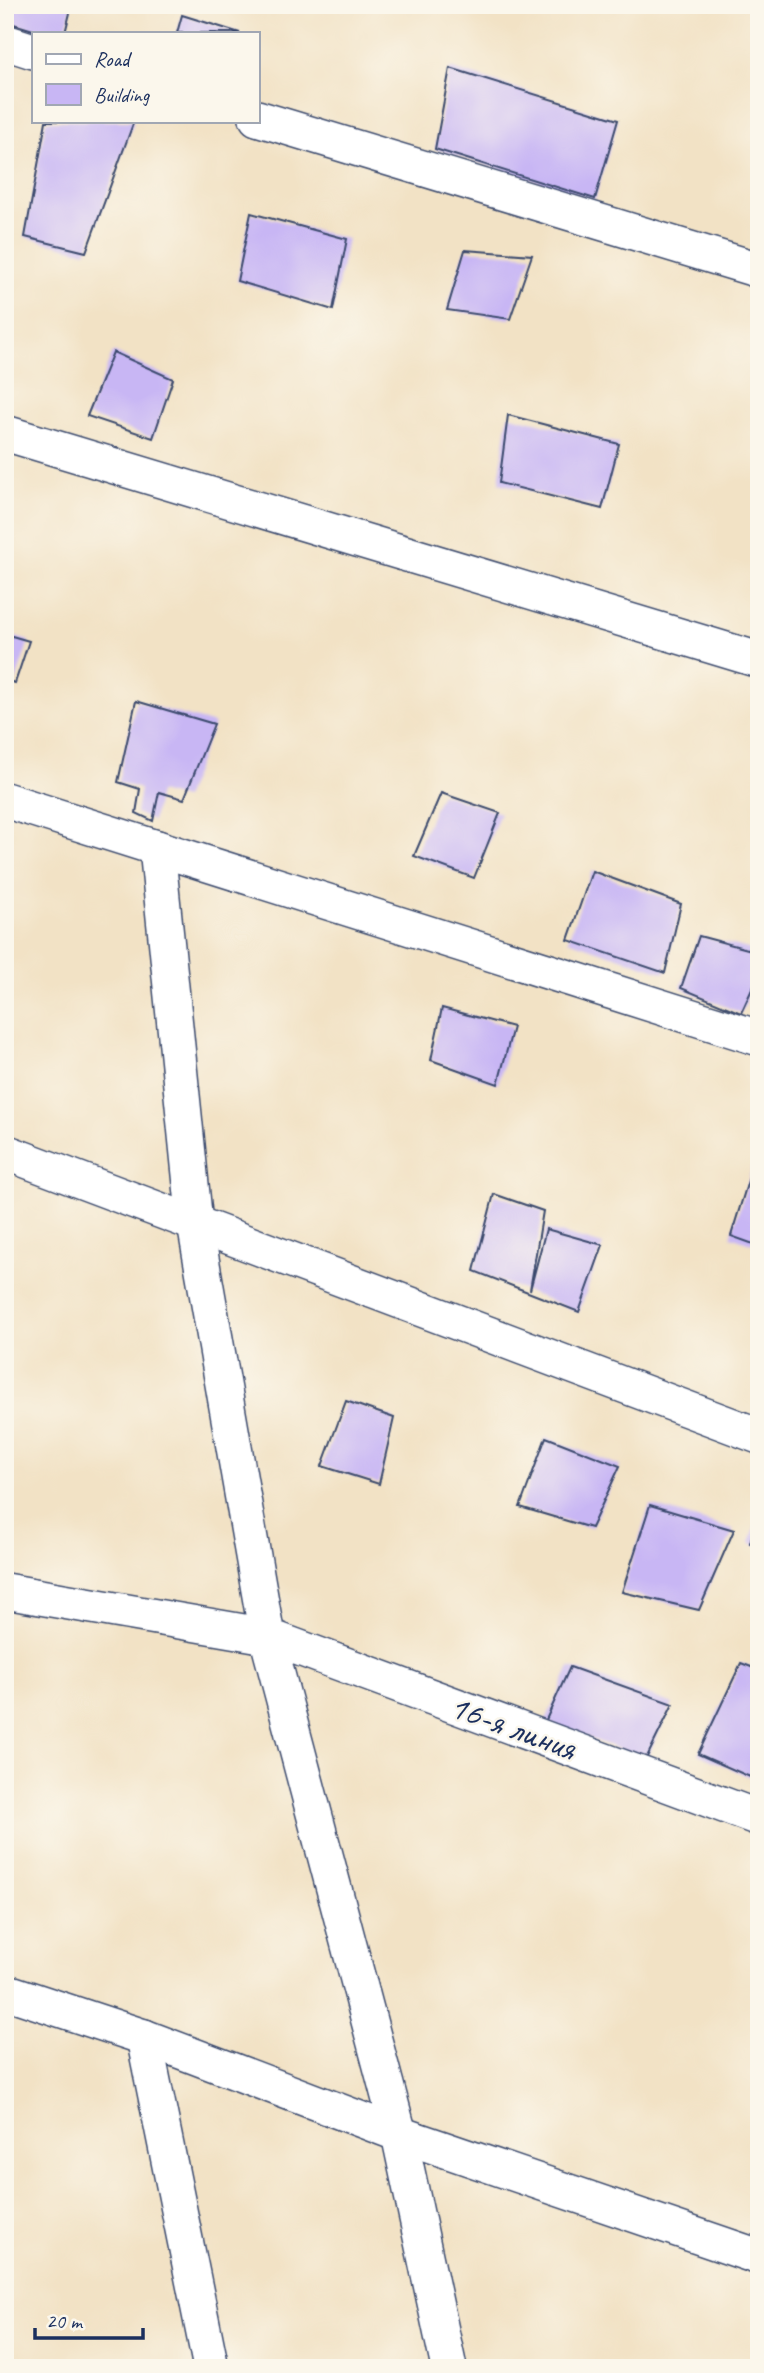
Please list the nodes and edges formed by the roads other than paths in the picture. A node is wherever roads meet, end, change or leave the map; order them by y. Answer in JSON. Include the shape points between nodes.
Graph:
{"nodes":[{"id":1,"x":5,"y":42,"type":"edge"},
{"id":2,"x":32,"y":51,"type":"edge"},
{"id":3,"x":259,"y":119,"type":"edge"},
{"id":4,"x":759,"y":270,"type":"edge"},
{"id":5,"x":5,"y":433,"type":"edge"},
{"id":6,"x":759,"y":660,"type":"edge"},
{"id":7,"x":5,"y":800,"type":"edge"},
{"id":8,"x":157,"y":848,"type":"junction"},
{"id":9,"x":759,"y":1038,"type":"edge"},
{"id":10,"x":5,"y":1152,"type":"edge"},
{"id":11,"x":195,"y":1224,"type":"junction"},
{"id":12,"x":759,"y":1436,"type":"edge"},
{"id":13,"x":5,"y":1591,"type":"edge"},
{"id":14,"x":267,"y":1636,"type":"junction"},
{"id":15,"x":759,"y":1818,"type":"edge"},
{"id":16,"x":5,"y":1992,"type":"edge"},
{"id":17,"x":144,"y":2037,"type":"junction"},
{"id":18,"x":399,"y":2134,"type":"junction"},
{"id":19,"x":759,"y":2257,"type":"edge"},
{"id":20,"x":211,"y":2368,"type":"edge"},
{"id":21,"x":449,"y":2368,"type":"edge"}],
"edges":[{"from":1,"to":2,"type":"street"},
{"from":3,"to":4,"type":"street"},
{"from":5,"to":6,"type":"street"},
{"from":7,"to":8,"type":"street"},
{"from":8,"to":9,"type":"street"},
{"from":8,"to":11,"type":"street"},
{"from":10,"to":11,"type":"street"},
{"from":11,"to":12,"type":"street"},
{"from":11,"to":14,"type":"street"},
{"from":13,"to":14,"type":"street","name":"16-я линия"},
{"from":14,"to":15,"type":"street","name":"16-я линия"},
{"from":14,"to":18,"type":"street"},
{"from":16,"to":17,"type":"street"},
{"from":17,"to":18,"type":"street"},
{"from":17,"to":20,"type":"street"},
{"from":18,"to":19,"type":"street"},
{"from":18,"to":21,"type":"street"}]}
